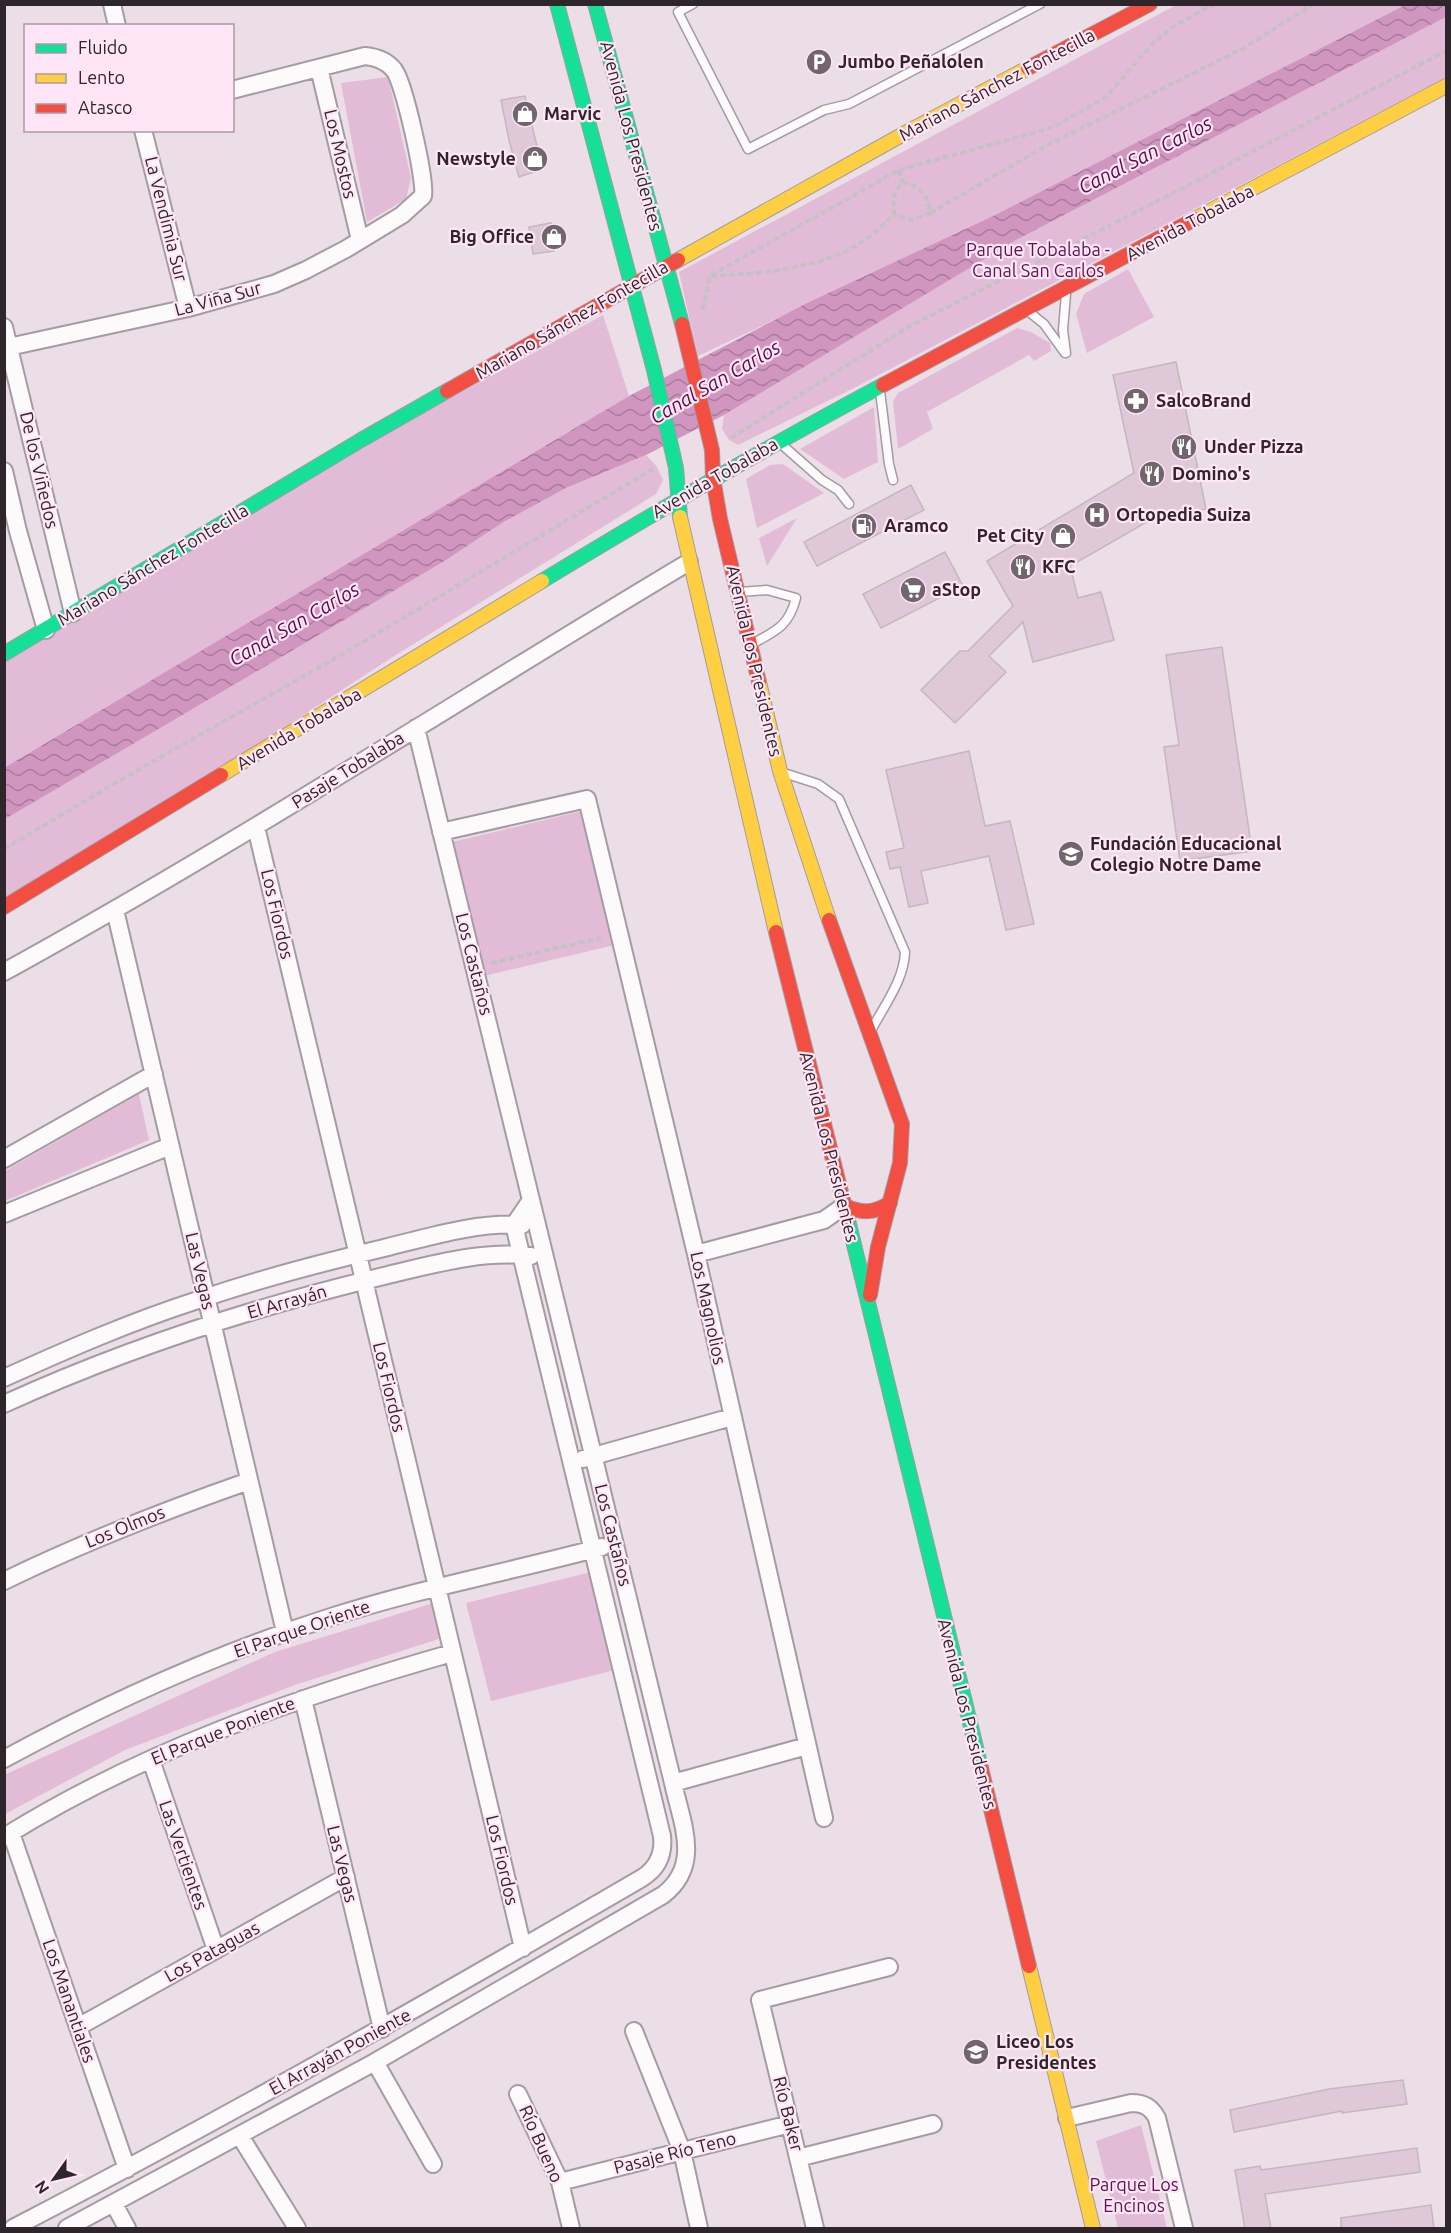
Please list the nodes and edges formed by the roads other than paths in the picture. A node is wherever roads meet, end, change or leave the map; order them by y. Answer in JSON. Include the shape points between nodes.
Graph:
{"nodes":[{"id":1,"x":112,"y":4,"type":"edge"},
{"id":2,"x":693,"y":4,"type":"edge"},
{"id":3,"x":1040,"y":4,"type":"edge"},
{"id":4,"x":1150,"y":4,"type":"edge"},
{"id":5,"x":592,"y":9,"type":"edge"},
{"id":6,"x":559,"y":10,"type":"edge"},
{"id":7,"x":117,"y":24,"type":"edge"},
{"id":8,"x":319,"y":68,"type":"junction"},
{"id":9,"x":1446,"y":86,"type":"edge"},
{"id":10,"x":234,"y":89,"type":"edge"},
{"id":11,"x":144,"y":132,"type":"edge"},
{"id":12,"x":360,"y":240,"type":"junction"},
{"id":13,"x":666,"y":267,"type":"junction"},
{"id":14,"x":632,"y":286,"type":"junction"},
{"id":15,"x":1067,"y":288,"type":"junction"},
{"id":16,"x":188,"y":308,"type":"junction"},
{"id":17,"x":1027,"y":310,"type":"junction"},
{"id":18,"x":4,"y":327,"type":"edge"},
{"id":19,"x":7,"y":347,"type":"edge"},
{"id":20,"x":879,"y":386,"type":"junction"},
{"id":21,"x":778,"y":441,"type":"junction"},
{"id":22,"x":4,"y":471,"type":"edge"},
{"id":23,"x":713,"y":478,"type":"junction"},
{"id":24,"x":893,"y":480,"type":"dead end"},
{"id":25,"x":677,"y":499,"type":"junction"},
{"id":26,"x":849,"y":504,"type":"dead end"},
{"id":27,"x":11,"y":532,"type":"edge"},
{"id":28,"x":689,"y":562,"type":"junction"},
{"id":29,"x":737,"y":592,"type":"junction"},
{"id":30,"x":73,"y":613,"type":"junction"},
{"id":31,"x":704,"y":621,"type":"junction"},
{"id":32,"x":744,"y":624,"type":"junction"},
{"id":33,"x":46,"y":630,"type":"junction"},
{"id":34,"x":749,"y":645,"type":"junction"},
{"id":35,"x":4,"y":654,"type":"edge"},
{"id":36,"x":743,"y":679,"type":"dead end"},
{"id":37,"x":758,"y":685,"type":"junction"},
{"id":38,"x":416,"y":728,"type":"junction"},
{"id":39,"x":780,"y":771,"type":"junction"},
{"id":40,"x":256,"y":827,"type":"junction"},
{"id":41,"x":441,"y":832,"type":"junction"},
{"id":42,"x":4,"y":907,"type":"edge"},
{"id":43,"x":115,"y":910,"type":"junction"},
{"id":44,"x":4,"y":972,"type":"edge"},
{"id":45,"x":870,"y":1033,"type":"junction"},
{"id":46,"x":154,"y":1074,"type":"junction"},
{"id":47,"x":171,"y":1146,"type":"junction"},
{"id":48,"x":4,"y":1159,"type":"edge"},
{"id":49,"x":531,"y":1200,"type":"junction"},
{"id":50,"x":890,"y":1203,"type":"junction"},
{"id":51,"x":844,"y":1206,"type":"junction"},
{"id":52,"x":4,"y":1214,"type":"edge"},
{"id":53,"x":514,"y":1225,"type":"junction"},
{"id":54,"x":538,"y":1228,"type":"junction"},
{"id":55,"x":358,"y":1254,"type":"junction"},
{"id":56,"x":521,"y":1254,"type":"junction"},
{"id":57,"x":696,"y":1254,"type":"junction"},
{"id":58,"x":545,"y":1258,"type":"junction"},
{"id":59,"x":364,"y":1280,"type":"junction"},
{"id":60,"x":206,"y":1297,"type":"junction"},
{"id":61,"x":868,"y":1309,"type":"junction"},
{"id":62,"x":212,"y":1324,"type":"junction"},
{"id":63,"x":4,"y":1378,"type":"edge"},
{"id":64,"x":4,"y":1404,"type":"edge"},
{"id":65,"x":732,"y":1417,"type":"junction"},
{"id":66,"x":594,"y":1456,"type":"junction"},
{"id":67,"x":571,"y":1462,"type":"junction"},
{"id":68,"x":249,"y":1481,"type":"junction"},
{"id":69,"x":615,"y":1544,"type":"junction"},
{"id":70,"x":592,"y":1550,"type":"junction"},
{"id":71,"x":4,"y":1581,"type":"edge"},
{"id":72,"x":437,"y":1588,"type":"junction"},
{"id":73,"x":285,"y":1632,"type":"junction"},
{"id":74,"x":452,"y":1653,"type":"junction"},
{"id":75,"x":303,"y":1699,"type":"junction"},
{"id":76,"x":807,"y":1746,"type":"junction"},
{"id":77,"x":4,"y":1760,"type":"edge"},
{"id":78,"x":151,"y":1760,"type":"junction"},
{"id":79,"x":674,"y":1783,"type":"junction"},
{"id":80,"x":824,"y":1818,"type":"dead end"},
{"id":81,"x":8,"y":1835,"type":"edge"},
{"id":82,"x":659,"y":1861,"type":"joint"},
{"id":83,"x":684,"y":1870,"type":"joint"},
{"id":84,"x":346,"y":1877,"type":"junction"},
{"id":85,"x":523,"y":1948,"type":"junction"},
{"id":86,"x":216,"y":1950,"type":"junction"},
{"id":87,"x":889,"y":1967,"type":"dead end"},
{"id":88,"x":78,"y":2027,"type":"junction"},
{"id":89,"x":382,"y":2029,"type":"junction"},
{"id":90,"x":634,"y":2031,"type":"dead end"},
{"id":91,"x":375,"y":2062,"type":"junction"},
{"id":92,"x":518,"y":2094,"type":"dead end"},
{"id":93,"x":1067,"y":2118,"type":"junction"},
{"id":94,"x":790,"y":2124,"type":"junction"},
{"id":95,"x":933,"y":2124,"type":"dead end"},
{"id":96,"x":240,"y":2136,"type":"junction"},
{"id":97,"x":682,"y":2151,"type":"junction"},
{"id":98,"x":798,"y":2158,"type":"junction"},
{"id":99,"x":434,"y":2164,"type":"dead end"},
{"id":100,"x":127,"y":2169,"type":"junction"},
{"id":101,"x":560,"y":2182,"type":"junction"},
{"id":102,"x":114,"y":2204,"type":"junction"},
{"id":103,"x":566,"y":2227,"type":"edge"},
{"id":104,"x":13,"y":2229,"type":"edge"},
{"id":105,"x":67,"y":2229,"type":"edge"},
{"id":106,"x":127,"y":2229,"type":"edge"},
{"id":107,"x":297,"y":2229,"type":"edge"},
{"id":108,"x":699,"y":2229,"type":"edge"},
{"id":109,"x":816,"y":2229,"type":"edge"},
{"id":110,"x":1093,"y":2229,"type":"edge"},
{"id":111,"x":1184,"y":2229,"type":"edge"}],
"edges":[{"from":1,"to":7,"type":"street"},
{"from":2,"to":3,"type":"lane","via":[[678,12],[748,149],[824,110],[849,104]]},
{"from":4,"to":13,"type":"street","name":"Mariano Sánchez Fontecilla","via":[[907,132]]},
{"from":5,"to":6,"type":"street"},
{"from":5,"to":13,"type":"street","name":"Avenida Los Presidentes"},
{"from":6,"to":14,"type":"street","name":"Avenida Los Presidentes"},
{"from":8,"to":10,"type":"street"},
{"from":8,"to":12,"type":"street","name":"Los Mostos"},
{"from":8,"to":12,"type":"street","name":"La Viña Sur","via":[[373,57],[388,64],[397,74],[424,179],[423,196],[414,206]]},
{"from":9,"to":15,"type":"street","name":"Avenida Tobalaba"},
{"from":11,"to":16,"type":"street","name":"La Vendimia Sur"},
{"from":12,"to":16,"type":"street","name":"La Viña Sur","via":[[291,278]]},
{"from":13,"to":14,"type":"street","name":"Mariano Sánchez Fontecilla"},
{"from":13,"to":23,"type":"street","name":"Avenida Los Presidentes","via":[[711,446]]},
{"from":14,"to":25,"type":"street","name":"Avenida Los Presidentes","via":[[675,463]]},
{"from":14,"to":30,"type":"street","name":"Mariano Sánchez Fontecilla","via":[[361,440]]},
{"from":15,"to":17,"type":"street","name":"Avenida Tobalaba"},
{"from":15,"to":17,"type":"lane","via":[[1066,353],[1044,324]]},
{"from":16,"to":19,"type":"street","name":"La Viña Sur"},
{"from":17,"to":20,"type":"street","name":"Avenida Tobalaba"},
{"from":18,"to":19,"type":"street","name":"De los Viñedos"},
{"from":19,"to":30,"type":"street","name":"De los Viñedos"},
{"from":20,"to":21,"type":"street","name":"Avenida Tobalaba"},
{"from":20,"to":24,"type":"lane"},
{"from":21,"to":23,"type":"street","name":"Avenida Tobalaba"},
{"from":21,"to":26,"type":"lane","via":[[838,490]]},
{"from":22,"to":27,"type":"street","name":"De los Viñedos"},
{"from":23,"to":25,"type":"street","name":"Avenida Tobalaba"},
{"from":23,"to":29,"type":"street","name":"Avenida Los Presidentes"},
{"from":25,"to":28,"type":"street","name":"Avenida Los Presidentes"},
{"from":25,"to":42,"type":"street","name":"Avenida Tobalaba"},
{"from":27,"to":33,"type":"street","name":"De los Viñedos"},
{"from":28,"to":31,"type":"street","name":"Avenida Los Presidentes"},
{"from":28,"to":38,"type":"street","name":"Pasaje Tobalaba"},
{"from":29,"to":32,"type":"street","name":"Avenida Los Presidentes"},
{"from":29,"to":34,"type":"lane","via":[[767,590],[796,598],[792,615],[777,630]]},
{"from":30,"to":33,"type":"street","name":"Mariano Sánchez Fontecilla"},
{"from":31,"to":32,"type":"street","via":[[709,627],[728,632]]},
{"from":31,"to":51,"type":"street","name":"Avenida Los Presidentes","via":[[725,690],[807,1062]]},
{"from":32,"to":34,"type":"street","name":"Avenida Los Presidentes"},
{"from":33,"to":35,"type":"street","name":"Mariano Sánchez Fontecilla"},
{"from":34,"to":37,"type":"street","name":"Avenida Los Presidentes"},
{"from":36,"to":37,"type":"street"},
{"from":37,"to":39,"type":"street","name":"Avenida Los Presidentes"},
{"from":38,"to":40,"type":"street","name":"Pasaje Tobalaba"},
{"from":38,"to":41,"type":"street","name":"Los Castaños"},
{"from":39,"to":45,"type":"street","name":"Avenida Los Presidentes"},
{"from":39,"to":45,"type":"lane","via":[[818,784],[839,799],[905,952],[900,977]]},
{"from":40,"to":43,"type":"street","name":"Pasaje Tobalaba"},
{"from":40,"to":55,"type":"street","name":"Los Fiordos"},
{"from":41,"to":49,"type":"street","name":"Los Castaños"},
{"from":41,"to":57,"type":"street","name":"Los Magnolios","via":[[587,799]]},
{"from":43,"to":44,"type":"street","name":"Pasaje Tobalaba"},
{"from":43,"to":46,"type":"street","name":"Las Vegas"},
{"from":45,"to":50,"type":"street","name":"Avenida Los Presidentes","via":[[902,1124],[900,1163]]},
{"from":46,"to":47,"type":"street","name":"Las Vegas"},
{"from":46,"to":48,"type":"street"},
{"from":47,"to":52,"type":"street"},
{"from":47,"to":60,"type":"street","name":"Las Vegas"},
{"from":49,"to":53,"type":"street"},
{"from":49,"to":54,"type":"street","name":"Los Castaños"},
{"from":50,"to":51,"type":"street","via":[[879,1211],[866,1213]]},
{"from":50,"to":61,"type":"street","name":"Avenida Los Presidentes"},
{"from":51,"to":57,"type":"street","via":[[824,1220]]},
{"from":51,"to":61,"type":"street","name":"Avenida Los Presidentes"},
{"from":53,"to":54,"type":"street","name":"El Arrayán"},
{"from":53,"to":55,"type":"street","name":"El Arrayán","via":[[487,1225]]},
{"from":53,"to":56,"type":"street","name":"Los Castaños"},
{"from":54,"to":58,"type":"street","name":"Los Castaños"},
{"from":55,"to":59,"type":"street","name":"Los Fiordos"},
{"from":55,"to":60,"type":"street","name":"El Arrayán"},
{"from":56,"to":58,"type":"street","name":"El Arrayán"},
{"from":56,"to":59,"type":"street","name":"El Arrayán","via":[[486,1254]]},
{"from":56,"to":67,"type":"street","name":"Los Castaños"},
{"from":57,"to":65,"type":"street","name":"Los Magnolios"},
{"from":58,"to":66,"type":"street","name":"Los Castaños"},
{"from":59,"to":62,"type":"street","name":"El Arrayán"},
{"from":59,"to":72,"type":"street","name":"Los Fiordos"},
{"from":60,"to":62,"type":"street","name":"Las Vegas"},
{"from":60,"to":63,"type":"street","name":"El Arrayán"},
{"from":61,"to":93,"type":"street","name":"Avenida Los Presidentes"},
{"from":62,"to":64,"type":"street","name":"El Arrayán"},
{"from":62,"to":68,"type":"street","name":"Las Vegas"},
{"from":65,"to":66,"type":"street"},
{"from":65,"to":76,"type":"street","name":"Los Magnolios"},
{"from":66,"to":67,"type":"street"},
{"from":66,"to":69,"type":"street","name":"Los Castaños"},
{"from":67,"to":70,"type":"street","name":"Los Castaños"},
{"from":68,"to":71,"type":"street","name":"Los Olmos","via":[[110,1533]]},
{"from":68,"to":73,"type":"street","name":"Las Vegas"},
{"from":69,"to":70,"type":"street","name":"El Parque Oriente"},
{"from":69,"to":79,"type":"street","name":"Los Castaños"},
{"from":70,"to":72,"type":"street","name":"El Parque Oriente"},
{"from":70,"to":82,"type":"street","name":"Los Castaños","via":[[662,1836]]},
{"from":72,"to":73,"type":"street","name":"El Parque Oriente"},
{"from":72,"to":74,"type":"street","name":"Los Fiordos"},
{"from":73,"to":77,"type":"street","name":"El Parque Oriente","via":[[143,1691]]},
{"from":74,"to":75,"type":"street","name":"El Parque Poniente"},
{"from":74,"to":85,"type":"street","name":"Los Fiordos"},
{"from":75,"to":78,"type":"street","name":"El Parque Poniente"},
{"from":75,"to":84,"type":"street","name":"Las Vegas"},
{"from":76,"to":79,"type":"street"},
{"from":76,"to":80,"type":"street","name":"Los Magnolios"},
{"from":78,"to":81,"type":"street","name":"El Parque Poniente"},
{"from":78,"to":86,"type":"street","name":"Las Vertientes"},
{"from":79,"to":83,"type":"street","name":"Los Castaños","via":[[686,1843]]},
{"from":81,"to":88,"type":"street","name":"Los Manantiales"},
{"from":82,"to":85,"type":"street","name":"El Arrayán Poniente","via":[[649,1874]]},
{"from":83,"to":91,"type":"street","name":"El Arrayán Poniente","via":[[663,1895]]},
{"from":84,"to":86,"type":"street","name":"Los Pataguas"},
{"from":84,"to":89,"type":"street","name":"Las Vegas"},
{"from":85,"to":89,"type":"street","name":"El Arrayán Poniente"},
{"from":86,"to":88,"type":"street","name":"Los Pataguas"},
{"from":87,"to":94,"type":"street","name":"Río Baker","via":[[760,2000]]},
{"from":88,"to":100,"type":"street","name":"Los Manantiales"},
{"from":89,"to":100,"type":"street","name":"El Arrayán Poniente"},
{"from":90,"to":97,"type":"street"},
{"from":91,"to":96,"type":"street","name":"El Arrayán Poniente"},
{"from":91,"to":99,"type":"street"},
{"from":92,"to":101,"type":"street","name":"Río Bueno"},
{"from":93,"to":110,"type":"street","name":"Avenida Los Presidentes"},
{"from":93,"to":111,"type":"street","via":[[1131,2103],[1140,2103],[1153,2111]]},
{"from":94,"to":97,"type":"street","name":"Pasaje Río Teno"},
{"from":94,"to":98,"type":"street","name":"Río Baker"},
{"from":95,"to":98,"type":"street"},
{"from":96,"to":102,"type":"street","name":"El Arrayán Poniente"},
{"from":96,"to":107,"type":"street"},
{"from":97,"to":101,"type":"street","name":"Pasaje Río Teno"},
{"from":97,"to":108,"type":"street"},
{"from":98,"to":109,"type":"street","name":"Río Baker"},
{"from":100,"to":104,"type":"street","name":"El Arrayán Poniente"},
{"from":101,"to":103,"type":"street","name":"Río Bueno"},
{"from":102,"to":105,"type":"street","name":"El Arrayán Poniente"},
{"from":102,"to":106,"type":"street"}]}
